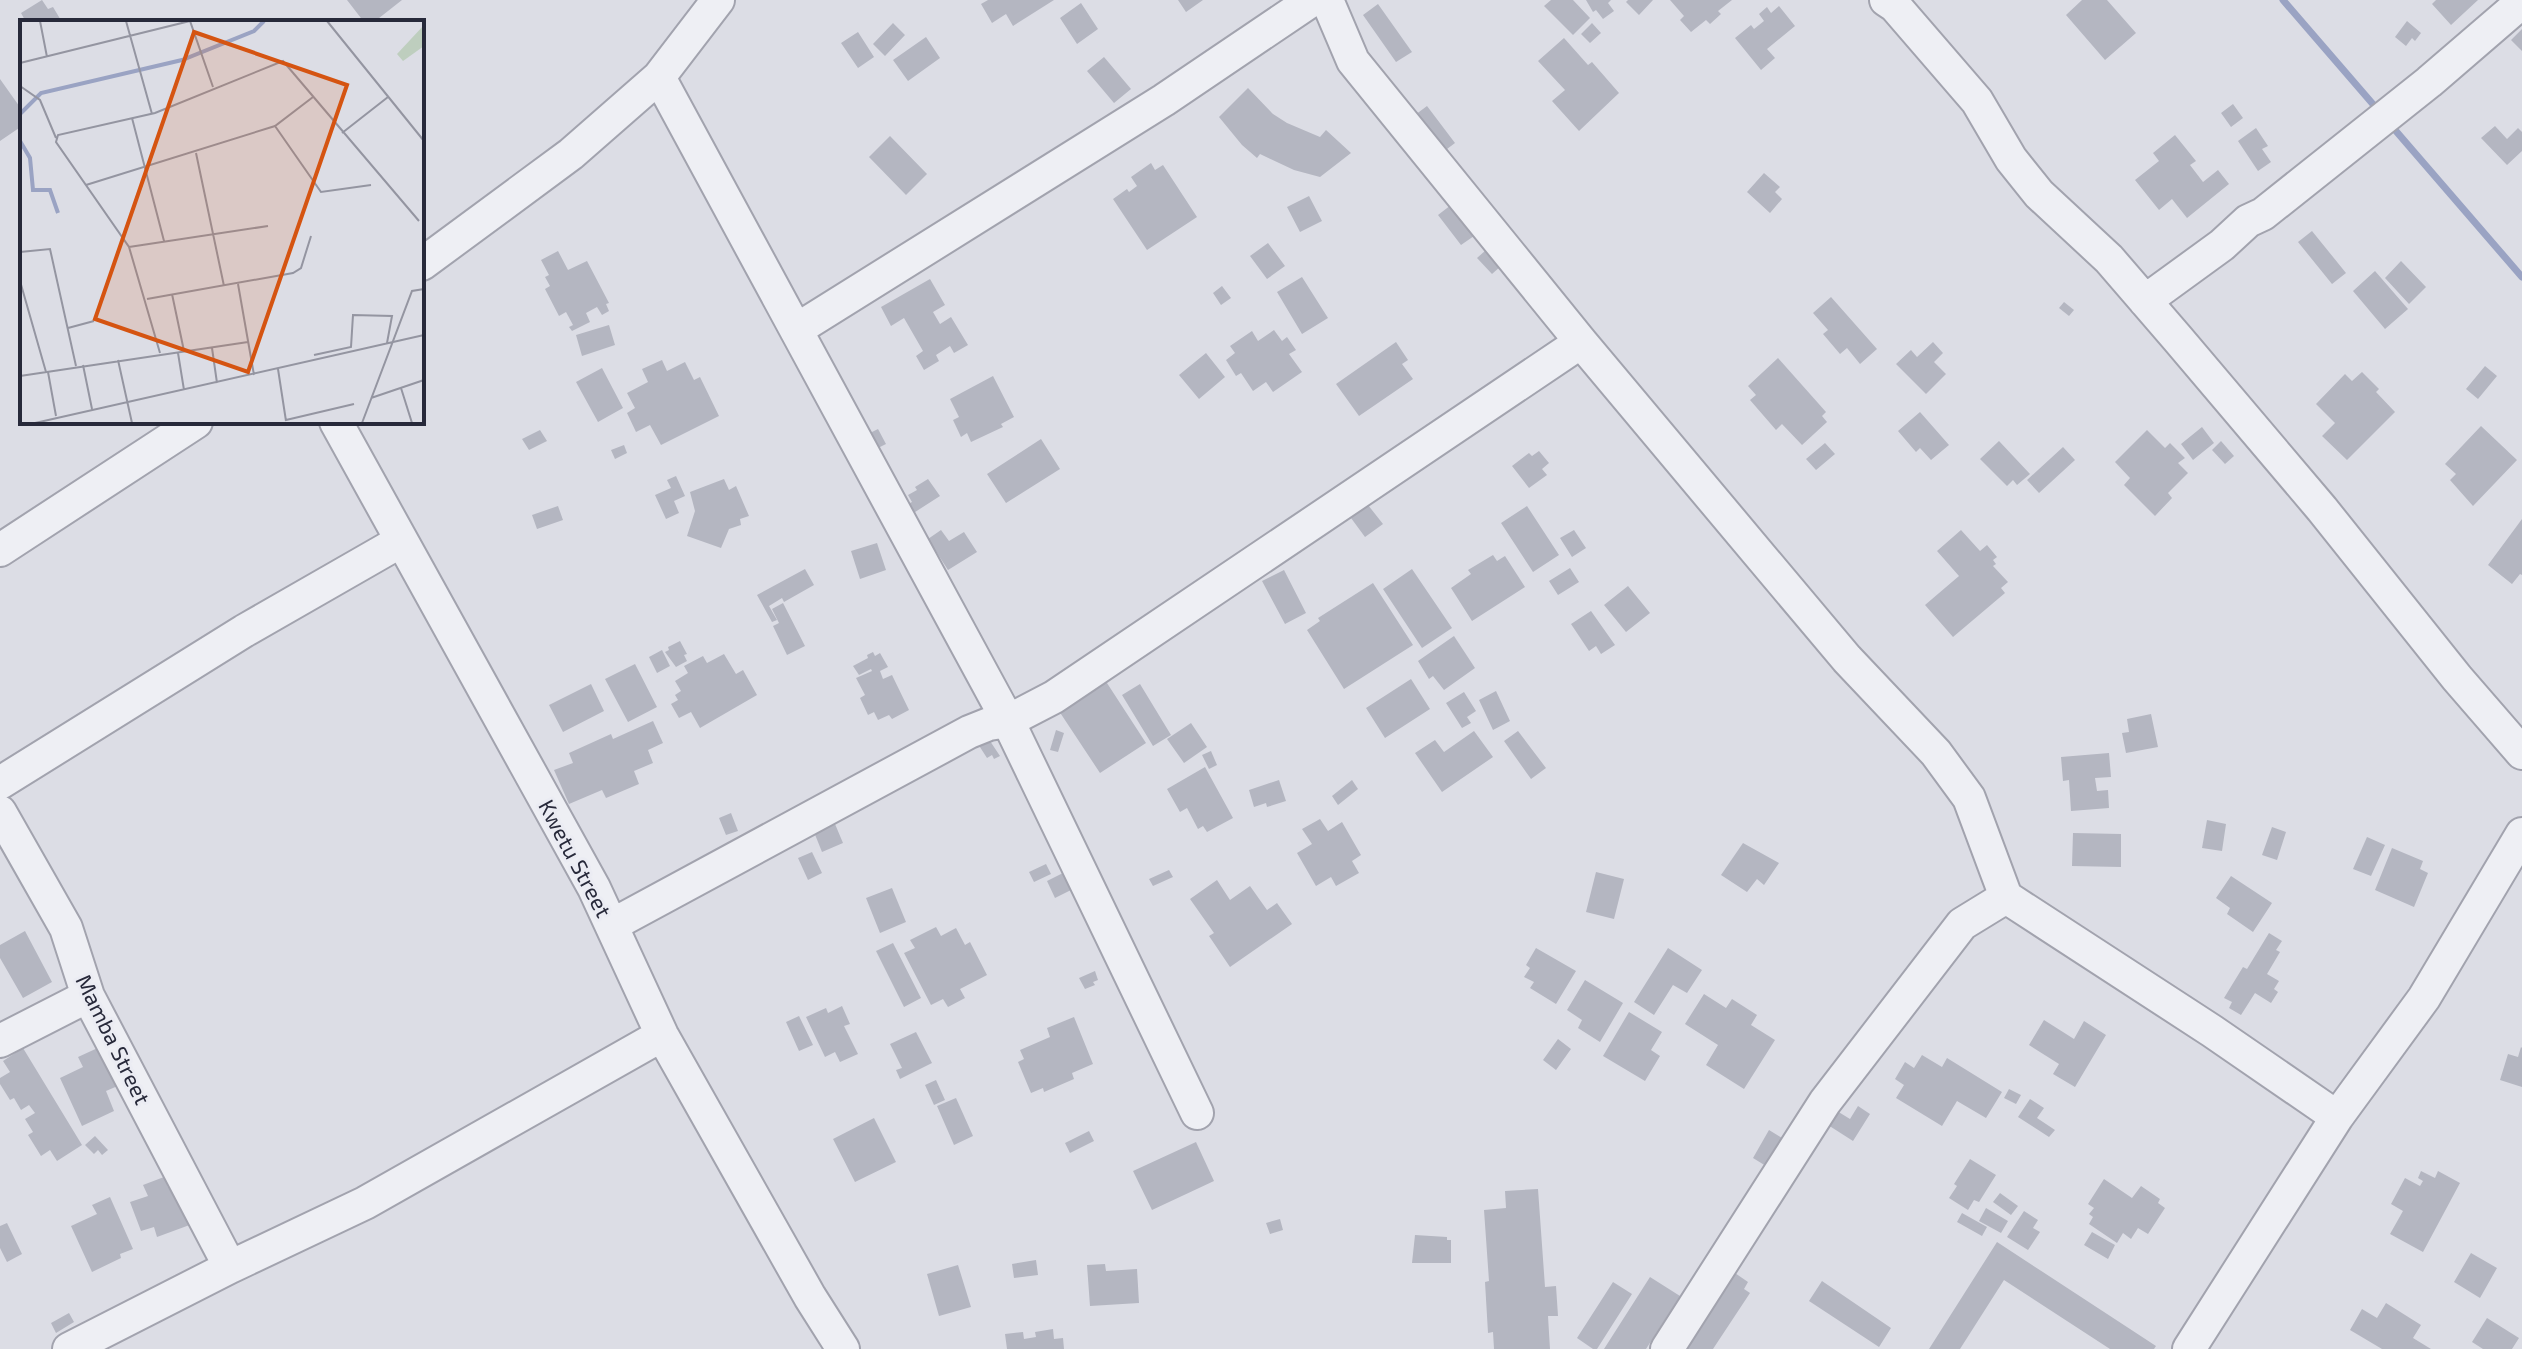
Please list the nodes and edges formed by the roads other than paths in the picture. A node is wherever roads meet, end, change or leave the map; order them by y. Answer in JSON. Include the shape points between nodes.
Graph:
{"nodes":[{"id":1,"x":718,"y":0,"type":"edge"},
{"id":2,"x":1312,"y":0,"type":"edge"},
{"id":3,"x":1327,"y":0,"type":"edge"},
{"id":4,"x":1886,"y":0,"type":"edge"},
{"id":5,"x":2522,"y":2,"type":"edge"},
{"id":6,"x":659,"y":77,"type":"junction"},
{"id":7,"x":424,"y":263,"type":"edge"},
{"id":8,"x":2145,"y":301,"type":"junction"},
{"id":9,"x":796,"y":330,"type":"junction"},
{"id":10,"x":1581,"y":342,"type":"junction"},
{"id":11,"x":193,"y":424,"type":"edge"},
{"id":12,"x":337,"y":424,"type":"edge"},
{"id":13,"x":401,"y":541,"type":"junction"},
{"id":14,"x":0,"y":550,"type":"edge"},
{"id":15,"x":1008,"y":721,"type":"junction"},
{"id":16,"x":2522,"y":753,"type":"edge"},
{"id":17,"x":0,"y":783,"type":"edge"},
{"id":18,"x":0,"y":812,"type":"edge"},
{"id":19,"x":2522,"y":834,"type":"edge"},
{"id":20,"x":2006,"y":897,"type":"junction"},
{"id":21,"x":612,"y":925,"type":"junction"},
{"id":22,"x":88,"y":996,"type":"junction"},
{"id":23,"x":662,"y":1035,"type":"junction"},
{"id":24,"x":0,"y":1041,"type":"edge"},
{"id":25,"x":1197,"y":1113,"type":"dead end"},
{"id":26,"x":2337,"y":1117,"type":"junction"},
{"id":27,"x":230,"y":1267,"type":"junction"},
{"id":28,"x":69,"y":1349,"type":"edge"},
{"id":29,"x":843,"y":1349,"type":"edge"},
{"id":30,"x":1667,"y":1349,"type":"edge"},
{"id":31,"x":2189,"y":1349,"type":"edge"}],
"edges":[{"from":1,"to":6,"type":"street"},
{"from":2,"to":9,"type":"street","via":[[1164,100]]},
{"from":3,"to":10,"type":"street","via":[[1353,61]]},
{"from":4,"to":8,"type":"street","via":[[1977,101],[2039,194]]},
{"from":5,"to":8,"type":"street","via":[[2263,214]]},
{"from":6,"to":7,"type":"street","via":[[571,154]]},
{"from":6,"to":9,"type":"street"},
{"from":8,"to":16,"type":"street"},
{"from":9,"to":15,"type":"street"},
{"from":10,"to":15,"type":"street","via":[[1054,697]]},
{"from":10,"to":20,"type":"street","via":[[1847,659],[1936,753],[1969,798]]},
{"from":11,"to":14,"type":"street"},
{"from":12,"to":13,"type":"street","name":"Kwetu Street"},
{"from":13,"to":17,"type":"street","via":[[244,631]]},
{"from":13,"to":21,"type":"street","name":"Kwetu Street"},
{"from":15,"to":21,"type":"street","via":[[969,732]]},
{"from":15,"to":25,"type":"street"},
{"from":18,"to":22,"type":"street","name":"Mamba Street","via":[[66,928]]},
{"from":19,"to":26,"type":"street","via":[[2424,998]]},
{"from":20,"to":26,"type":"street"},
{"from":20,"to":30,"type":"street","via":[[1962,924],[1825,1102]]},
{"from":21,"to":23,"type":"street","name":"Kwetu Street"},
{"from":22,"to":24,"type":"street"},
{"from":22,"to":27,"type":"street","name":"Mamba Street"},
{"from":23,"to":27,"type":"street","via":[[365,1203]]},
{"from":23,"to":29,"type":"street","name":"Kwetu Street"},
{"from":26,"to":31,"type":"street"},
{"from":27,"to":28,"type":"street"}]}
